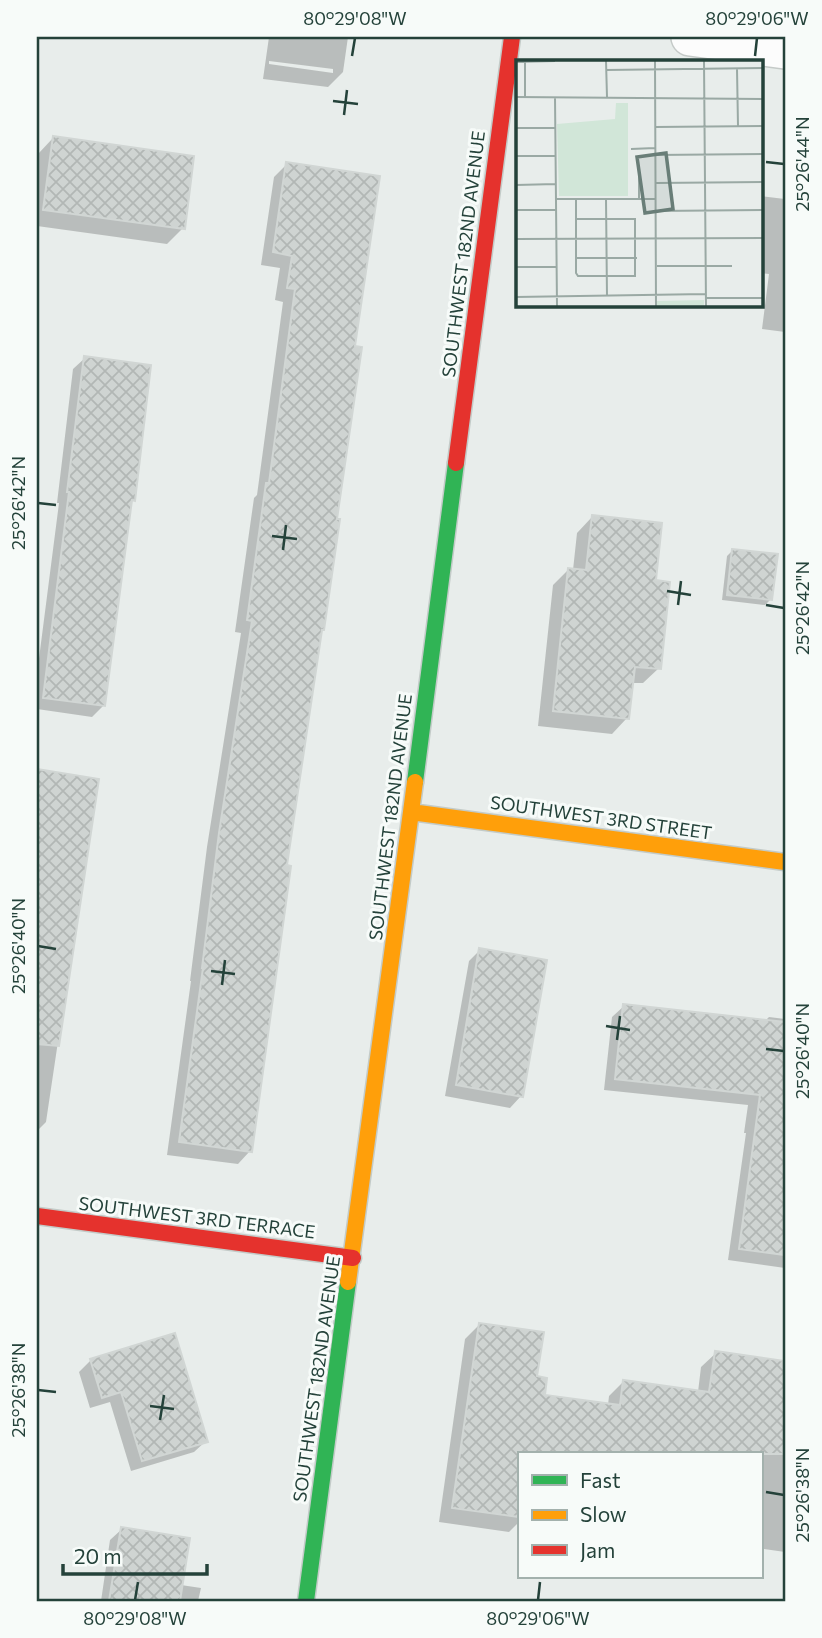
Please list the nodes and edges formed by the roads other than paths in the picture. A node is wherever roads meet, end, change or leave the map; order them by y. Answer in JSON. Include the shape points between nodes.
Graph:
{"nodes":[{"id":1,"x":512,"y":37,"type":"edge"},
{"id":2,"x":690,"y":37,"type":"edge"},
{"id":3,"x":785,"y":50,"type":"edge"},
{"id":4,"x":411,"y":812,"type":"junction"},
{"id":5,"x":785,"y":862,"type":"edge"},
{"id":6,"x":37,"y":1216,"type":"edge"},
{"id":7,"x":352,"y":1258,"type":"junction"},
{"id":8,"x":306,"y":1601,"type":"edge"}],
"edges":[{"from":1,"to":4,"type":"street","name":"SOUTHWEST 182ND AVENUE"},
{"from":2,"to":3,"type":"street"},
{"from":4,"to":5,"type":"street","name":"SOUTHWEST 3RD STREET"},
{"from":4,"to":7,"type":"street","name":"SOUTHWEST 182ND AVENUE"},
{"from":6,"to":7,"type":"street","name":"SOUTHWEST 3RD TERRACE"},
{"from":7,"to":8,"type":"street","name":"SOUTHWEST 182ND AVENUE"}]}
